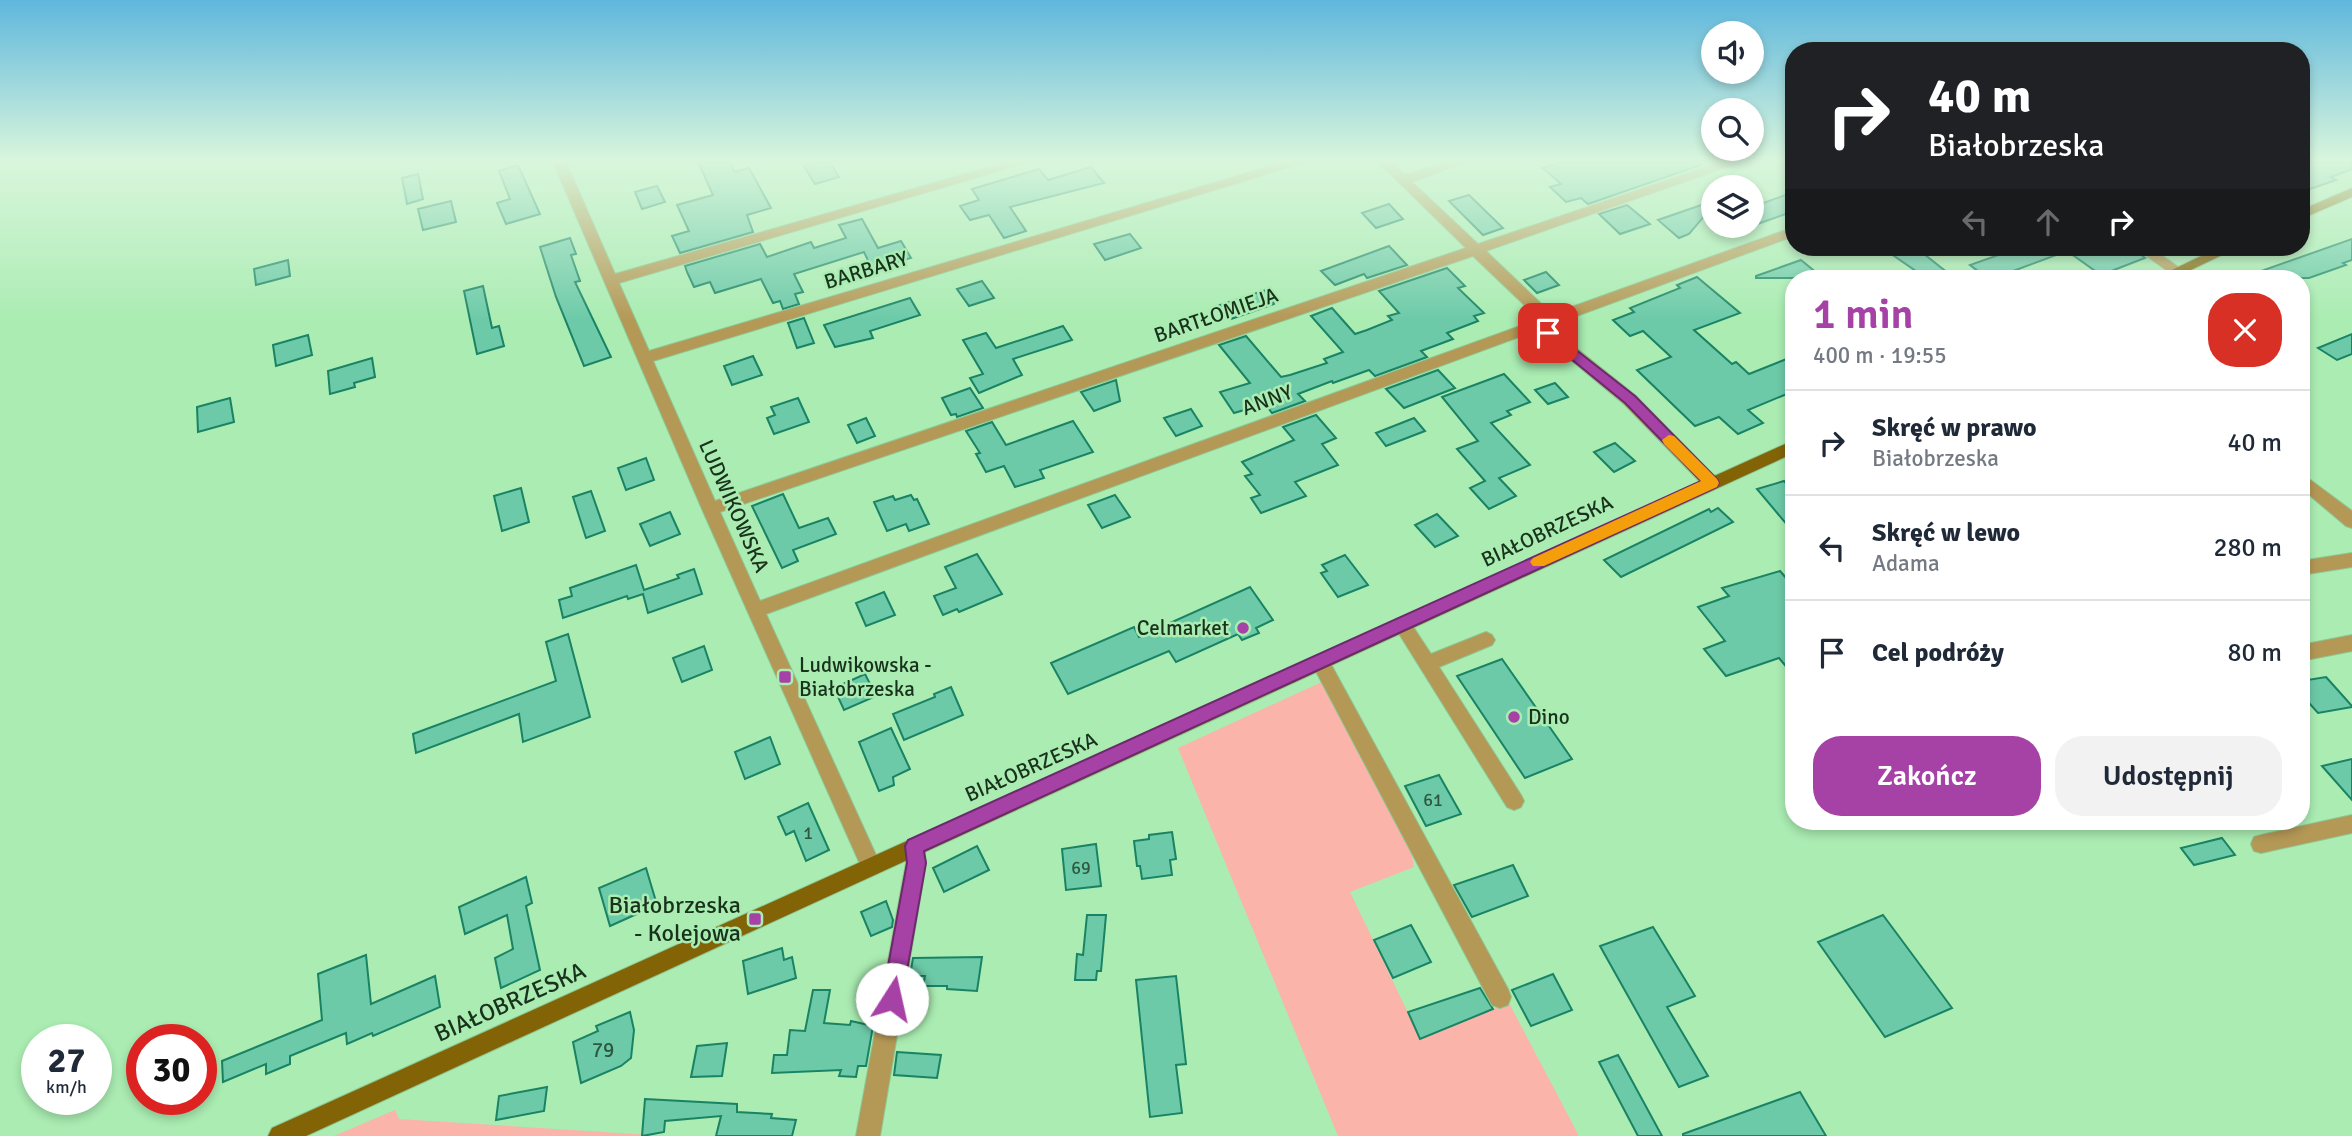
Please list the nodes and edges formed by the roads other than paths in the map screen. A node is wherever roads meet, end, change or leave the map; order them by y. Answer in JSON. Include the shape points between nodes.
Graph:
{"nodes":[{"id":1,"x":582,"y":215,"type":"edge"},
{"id":2,"x":838,"y":215,"type":"edge"},
{"id":3,"x":1123,"y":215,"type":"edge"},
{"id":4,"x":1439,"y":215,"type":"edge"},
{"id":5,"x":1578,"y":215,"type":"edge"},
{"id":6,"x":1785,"y":234,"type":"edge"},
{"id":7,"x":1474,"y":250,"type":"junction"},
{"id":8,"x":2154,"y":256,"type":"edge"},
{"id":9,"x":2211,"y":256,"type":"edge"},
{"id":10,"x":2176,"y":270,"type":"edge"},
{"id":11,"x":2179,"y":270,"type":"edge"},
{"id":12,"x":611,"y":280,"type":"junction"},
{"id":13,"x":1548,"y":319,"type":"junction"},
{"id":14,"x":644,"y":358,"type":"junction"},
{"id":15,"x":1785,"y":450,"type":"edge"},
{"id":16,"x":1712,"y":483,"type":"junction"},
{"id":17,"x":2310,"y":486,"type":"edge"},
{"id":18,"x":710,"y":509,"type":"junction"},
{"id":19,"x":2352,"y":520,"type":"edge"},
{"id":20,"x":2352,"y":559,"type":"edge"},
{"id":21,"x":2310,"y":566,"type":"edge"},
{"id":22,"x":756,"y":610,"type":"junction"},
{"id":23,"x":1402,"y":624,"type":"junction"},
{"id":24,"x":1486,"y":640,"type":"dead end"},
{"id":25,"x":2352,"y":643,"type":"edge"},
{"id":26,"x":2310,"y":651,"type":"edge"},
{"id":27,"x":1320,"y":662,"type":"junction"},
{"id":28,"x":1426,"y":664,"type":"junction"},
{"id":29,"x":1514,"y":801,"type":"dead end"},
{"id":30,"x":2352,"y":824,"type":"edge"},
{"id":31,"x":2261,"y":844,"type":"dead end"},
{"id":32,"x":915,"y":846,"type":"junction"},
{"id":33,"x":871,"y":866,"type":"junction"},
{"id":34,"x":1500,"y":997,"type":"dead end"},
{"id":35,"x":280,"y":1136,"type":"edge"},
{"id":36,"x":868,"y":1136,"type":"edge"}],
"edges":[{"from":1,"to":12,"type":"street","name":"LUDWIKOWSKA"},
{"from":2,"to":12,"type":"street"},
{"from":3,"to":14,"type":"street","name":"BARBARY"},
{"from":4,"to":7,"type":"street"},
{"from":5,"to":7,"type":"street","name":"BARTŁOMIEJA"},
{"from":6,"to":13,"type":"street","name":"ANNY"},
{"from":7,"to":13,"type":"street"},
{"from":7,"to":18,"type":"street","name":"BARTŁOMIEJA"},
{"from":8,"to":10,"type":"street"},
{"from":9,"to":11,"type":"main road"},
{"from":12,"to":14,"type":"street","name":"LUDWIKOWSKA"},
{"from":13,"to":16,"type":"street","via":[[1548,333],[1630,400]]},
{"from":13,"to":22,"type":"street","name":"ANNY"},
{"from":14,"to":18,"type":"street","name":"LUDWIKOWSKA"},
{"from":15,"to":16,"type":"main road","name":"BIAŁOBRZESKA"},
{"from":16,"to":23,"type":"main road","name":"BIAŁOBRZESKA"},
{"from":17,"to":19,"type":"street"},
{"from":18,"to":22,"type":"street","name":"LUDWIKOWSKA"},
{"from":20,"to":21,"type":"street"},
{"from":22,"to":33,"type":"street","name":"LUDWIKOWSKA"},
{"from":23,"to":27,"type":"main road","name":"BIAŁOBRZESKA"},
{"from":23,"to":28,"type":"street"},
{"from":24,"to":28,"type":"street"},
{"from":25,"to":26,"type":"street"},
{"from":27,"to":32,"type":"main road","name":"BIAŁOBRZESKA"},
{"from":27,"to":34,"type":"street"},
{"from":28,"to":29,"type":"street"},
{"from":30,"to":31,"type":"street"},
{"from":32,"to":33,"type":"main road","name":"BIAŁOBRZESKA"},
{"from":32,"to":36,"type":"street","via":[[916,863]]},
{"from":33,"to":35,"type":"main road","name":"BIAŁOBRZESKA"}]}
